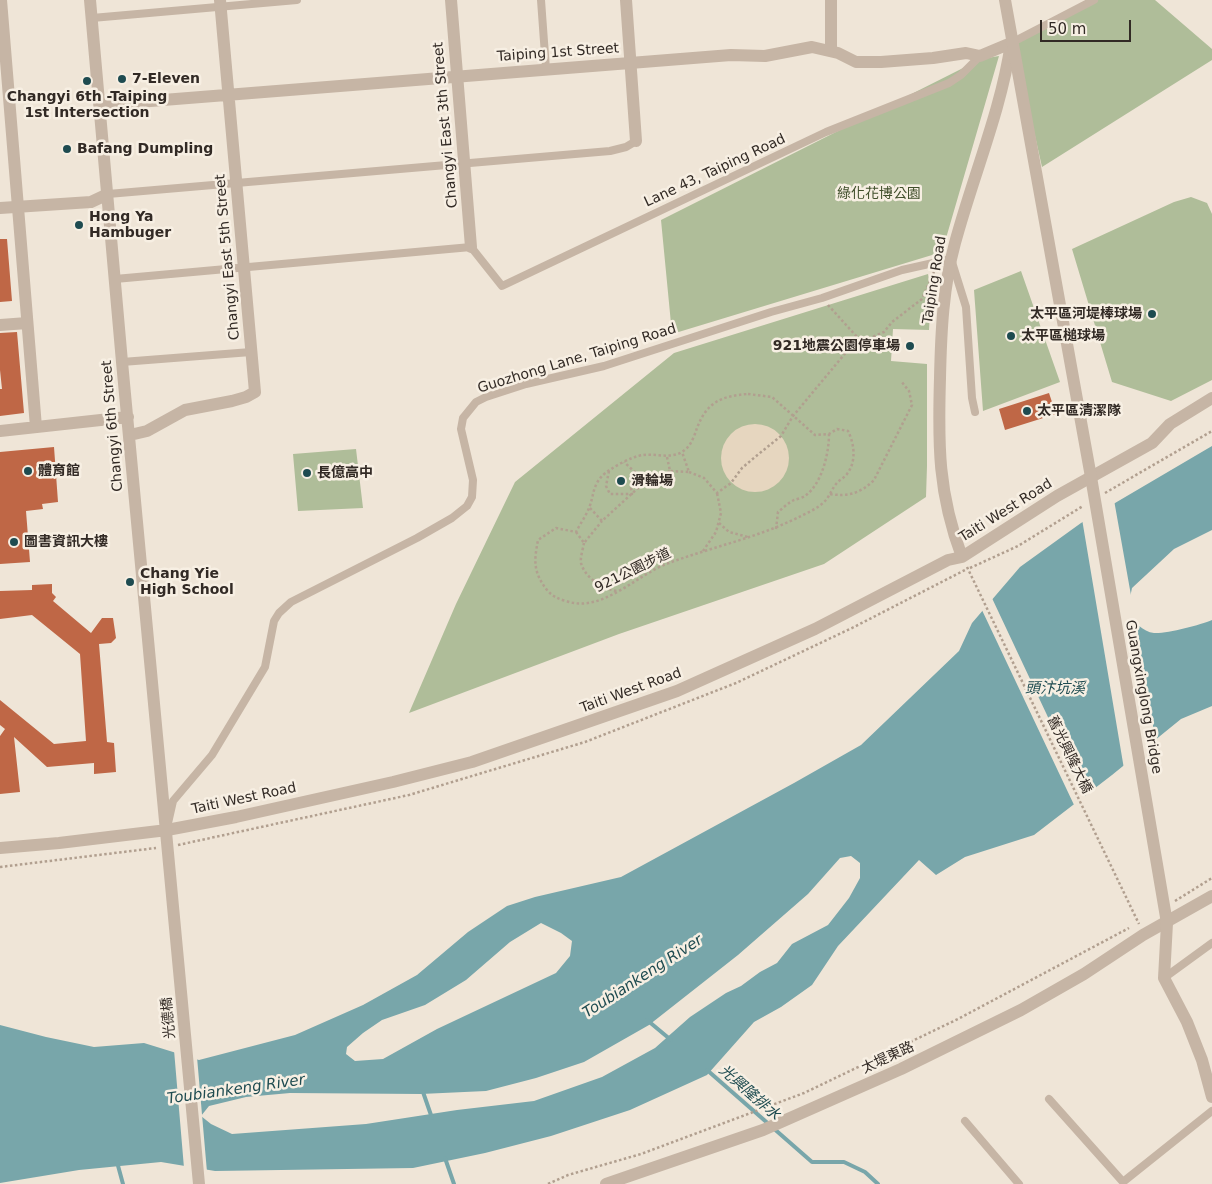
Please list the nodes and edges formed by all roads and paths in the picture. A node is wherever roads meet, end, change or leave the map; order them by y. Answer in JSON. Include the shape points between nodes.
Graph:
{"nodes":[{"id":1,"x":1,"y":0,"type":"edge"},
{"id":2,"x":90,"y":0,"type":"edge"},
{"id":3,"x":297,"y":0,"type":"edge"},
{"id":4,"x":451,"y":0,"type":"edge"},
{"id":5,"x":542,"y":0,"type":"edge"},
{"id":6,"x":626,"y":0,"type":"edge"},
{"id":7,"x":831,"y":0,"type":"edge"},
{"id":8,"x":1005,"y":0,"type":"edge"},
{"id":9,"x":1094,"y":0,"type":"edge"},
{"id":10,"x":220,"y":3,"type":"edge"},
{"id":11,"x":92,"y":18,"type":"junction"},
{"id":12,"x":1011,"y":42,"type":"junction"},
{"id":13,"x":831,"y":51,"type":"junction"},
{"id":14,"x":980,"y":56,"type":"junction"},
{"id":15,"x":631,"y":63,"type":"junction"},
{"id":16,"x":546,"y":69,"type":"junction"},
{"id":17,"x":457,"y":76,"type":"junction"},
{"id":18,"x":4,"y":85,"type":"edge"},
{"id":19,"x":229,"y":95,"type":"junction"},
{"id":20,"x":100,"y":105,"type":"junction"},
{"id":21,"x":636,"y":141,"type":"joint"},
{"id":22,"x":464,"y":164,"type":"junction"},
{"id":23,"x":236,"y":183,"type":"junction"},
{"id":24,"x":108,"y":194,"type":"junction"},
{"id":25,"x":18,"y":206,"type":"junction"},
{"id":26,"x":0,"y":208,"type":"edge"},
{"id":27,"x":471,"y":247,"type":"junction"},
{"id":28,"x":945,"y":260,"type":"junction"},
{"id":29,"x":244,"y":268,"type":"junction"},
{"id":30,"x":115,"y":279,"type":"junction"},
{"id":31,"x":822,"y":298,"type":"junction"},
{"id":32,"x":27,"y":323,"type":"junction"},
{"id":33,"x":0,"y":325,"type":"edge"},
{"id":34,"x":858,"y":338,"type":"junction"},
{"id":35,"x":251,"y":352,"type":"junction"},
{"id":36,"x":122,"y":362,"type":"junction"},
{"id":37,"x":901,"y":381,"type":"dead end"},
{"id":38,"x":1212,"y":398,"type":"edge"},
{"id":39,"x":975,"y":412,"type":"dead end"},
{"id":40,"x":793,"y":416,"type":"junction"},
{"id":41,"x":128,"y":417,"type":"junction"},
{"id":42,"x":36,"y":427,"type":"junction"},
{"id":43,"x":0,"y":431,"type":"edge"},
{"id":44,"x":829,"y":434,"type":"junction"},
{"id":45,"x":130,"y":435,"type":"junction"},
{"id":46,"x":682,"y":452,"type":"junction"},
{"id":47,"x":667,"y":456,"type":"junction"},
{"id":48,"x":624,"y":462,"type":"junction"},
{"id":49,"x":610,"y":471,"type":"junction"},
{"id":50,"x":670,"y":471,"type":"junction"},
{"id":51,"x":689,"y":472,"type":"junction"},
{"id":52,"x":1091,"y":477,"type":"junction"},
{"id":53,"x":717,"y":493,"type":"junction"},
{"id":54,"x":632,"y":494,"type":"junction"},
{"id":55,"x":830,"y":494,"type":"dead end"},
{"id":56,"x":590,"y":508,"type":"junction"},
{"id":57,"x":602,"y":521,"type":"junction"},
{"id":58,"x":719,"y":523,"type":"junction"},
{"id":59,"x":776,"y":529,"type":"junction"},
{"id":60,"x":576,"y":532,"type":"junction"},
{"id":61,"x":750,"y":538,"type":"junction"},
{"id":62,"x":584,"y":544,"type":"junction"},
{"id":63,"x":703,"y":552,"type":"junction"},
{"id":64,"x":962,"y":557,"type":"junction"},
{"id":65,"x":618,"y":592,"type":"junction"},
{"id":66,"x":167,"y":830,"type":"junction"},
{"id":67,"x":0,"y":848,"type":"edge"},
{"id":68,"x":168,"y":848,"type":"junction"},
{"id":69,"x":0,"y":867,"type":"edge"},
{"id":70,"x":1212,"y":896,"type":"edge"},
{"id":71,"x":1167,"y":923,"type":"junction"},
{"id":72,"x":1130,"y":928,"type":"dead end"},
{"id":73,"x":1144,"y":935,"type":"junction"},
{"id":74,"x":1212,"y":943,"type":"edge"},
{"id":75,"x":1164,"y":978,"type":"junction"},
{"id":76,"x":1202,"y":1060,"type":"junction"},
{"id":77,"x":1212,"y":1070,"type":"edge"},
{"id":78,"x":1212,"y":1097,"type":"edge"},
{"id":79,"x":1049,"y":1099,"type":"dead end"},
{"id":80,"x":1212,"y":1111,"type":"edge"},
{"id":81,"x":965,"y":1121,"type":"dead end"},
{"id":82,"x":199,"y":1184,"type":"edge"},
{"id":83,"x":548,"y":1184,"type":"edge"},
{"id":84,"x":606,"y":1184,"type":"edge"},
{"id":85,"x":1019,"y":1184,"type":"edge"}],
"edges":[{"from":1,"to":18,"type":"street"},
{"from":2,"to":11,"type":"street","name":"Changyi 6th Street"},
{"from":3,"to":10,"type":"lane"},
{"from":4,"to":17,"type":"street","name":"Changyi East 3th Street"},
{"from":5,"to":16,"type":"lane"},
{"from":6,"to":15,"type":"street"},
{"from":7,"to":13,"type":"street"},
{"from":8,"to":12,"type":"street","name":"Taiping Road"},
{"from":9,"to":12,"type":"lane"},
{"from":10,"to":11,"type":"lane"},
{"from":10,"to":19,"type":"street","name":"Changyi East 5th Street"},
{"from":11,"to":20,"type":"street","name":"Changyi 6th Street"},
{"from":12,"to":14,"type":"street","name":"Taiping 1st Street"},
{"from":12,"to":28,"type":"street","name":"Taiping Road","via":[[1007,73],[955,243]]},
{"from":12,"to":52,"type":"street","name":"Taiping Road"},
{"from":13,"to":14,"type":"street","name":"Taiping 1st Street","via":[[856,62],[966,53]]},
{"from":13,"to":15,"type":"street","name":"Taiping 1st Street","via":[[812,47],[765,56],[731,55]]},
{"from":14,"to":27,"type":"lane","name":"Lane 43, Taiping Road","via":[[962,75],[949,83],[826,132],[502,286]]},
{"from":15,"to":16,"type":"street","name":"Taiping 1st Street"},
{"from":15,"to":21,"type":"street"},
{"from":16,"to":17,"type":"street","name":"Taiping 1st Street"},
{"from":17,"to":19,"type":"street","name":"Taiping 1st Street"},
{"from":17,"to":22,"type":"street","name":"Changyi East 3th Street"},
{"from":18,"to":25,"type":"street"},
{"from":19,"to":20,"type":"street","name":"Taiping 1st Street"},
{"from":19,"to":23,"type":"street","name":"Changyi East 5th Street"},
{"from":20,"to":24,"type":"street","name":"Changyi 6th Street"},
{"from":21,"to":22,"type":"lane","via":[[610,151]]},
{"from":22,"to":23,"type":"lane"},
{"from":22,"to":27,"type":"street","name":"Changyi East 3th Street"},
{"from":23,"to":24,"type":"lane"},
{"from":23,"to":29,"type":"street","name":"Changyi East 5th Street"},
{"from":24,"to":25,"type":"street","via":[[91,202]]},
{"from":24,"to":30,"type":"street","name":"Changyi 6th Street"},
{"from":25,"to":26,"type":"street"},
{"from":25,"to":32,"type":"street"},
{"from":27,"to":29,"type":"lane"},
{"from":28,"to":31,"type":"lane","name":"Guozhong Lane, Taiping Road","via":[[902,270]]},
{"from":28,"to":34,"type":"path","via":[[922,299],[884,332],[870,338]]},
{"from":28,"to":39,"type":"lane","via":[[966,307]]},
{"from":28,"to":64,"type":"street","name":"Taiping Road","via":[[938,444],[952,532]]},
{"from":29,"to":30,"type":"lane"},
{"from":29,"to":35,"type":"street","name":"Changyi East 5th Street"},
{"from":30,"to":36,"type":"street","name":"Changyi 6th Street"},
{"from":31,"to":34,"type":"path"},
{"from":31,"to":66,"type":"lane","name":"Guozhong Lane, Taiping Road","via":[[604,366],[526,384],[476,402],[463,418],[461,429],[473,480],[472,498],[467,506],[417,538],[291,602],[279,613],[274,621],[265,667],[212,755],[173,801]]},
{"from":32,"to":33,"type":"street"},
{"from":32,"to":42,"type":"street"},
{"from":34,"to":40,"type":"path"},
{"from":35,"to":36,"type":"lane"},
{"from":35,"to":45,"type":"street","name":"Changyi East 5th Street","via":[[255,392],[186,410],[147,431]]},
{"from":36,"to":41,"type":"street","name":"Changyi 6th Street"},
{"from":37,"to":55,"type":"path","via":[[909,391],[912,405],[874,480],[856,494]]},
{"from":38,"to":52,"type":"street","name":"Taiti West Road","via":[[1170,424],[1152,443]]},
{"from":40,"to":44,"type":"path","name":"921公園步道","via":[[815,435]]},
{"from":40,"to":46,"type":"path","name":"921公園步道","via":[[772,398],[748,394],[732,396],[717,401],[704,413],[688,448]]},
{"from":40,"to":53,"type":"path","via":[[781,436]]},
{"from":41,"to":42,"type":"street"},
{"from":41,"to":45,"type":"street","name":"Changyi 6th Street"},
{"from":42,"to":43,"type":"street"},
{"from":44,"to":59,"type":"path","via":[[826,461],[819,477],[805,496],[778,512]]},
{"from":44,"to":59,"type":"path","name":"921公園步道","via":[[837,428],[848,430],[854,443],[848,472],[819,506]]},
{"from":45,"to":66,"type":"street","name":"Changyi 6th Street"},
{"from":46,"to":47,"type":"path"},
{"from":46,"to":51,"type":"path"},
{"from":47,"to":48,"type":"path","via":[[642,455]]},
{"from":47,"to":50,"type":"path"},
{"from":48,"to":49,"type":"path"},
{"from":48,"to":54,"type":"path","via":[[637,474]]},
{"from":49,"to":54,"type":"path","via":[[606,486],[610,494]]},
{"from":49,"to":56,"type":"path","via":[[594,489]]},
{"from":50,"to":51,"type":"path"},
{"from":50,"to":54,"type":"path"},
{"from":51,"to":53,"type":"path","via":[[704,478]]},
{"from":52,"to":64,"type":"street","name":"Taiti West Road"},
{"from":52,"to":71,"type":"street","name":"Guangxinglong Bridge"},
{"from":53,"to":58,"type":"path","via":[[721,513]]},
{"from":54,"to":57,"type":"path"},
{"from":56,"to":57,"type":"path"},
{"from":56,"to":60,"type":"path"},
{"from":57,"to":62,"type":"path"},
{"from":58,"to":61,"type":"path","via":[[730,532]]},
{"from":58,"to":63,"type":"path"},
{"from":59,"to":61,"type":"path","name":"921公園步道"},
{"from":60,"to":62,"type":"path"},
{"from":60,"to":65,"type":"path","name":"921公園步道","via":[[556,528],[538,540],[534,559],[540,581],[551,595],[574,604],[584,604]]},
{"from":61,"to":63,"type":"path","name":"921公園步道"},
{"from":62,"to":65,"type":"path","via":[[580,562],[588,576]]},
{"from":63,"to":65,"type":"path","name":"921公園步道","via":[[666,564]]},
{"from":64,"to":66,"type":"street","name":"Taiti West Road","via":[[948,560],[815,629],[677,691],[522,746],[393,782]]},
{"from":64,"to":73,"type":"path","name":"舊光興隆大橋"},
{"from":66,"to":67,"type":"street","name":"Taiti West Road"},
{"from":66,"to":68,"type":"street","name":"Changyi 6th Street"},
{"from":68,"to":69,"type":"path"},
{"from":68,"to":82,"type":"street","name":"光德橋"},
{"from":70,"to":71,"type":"street","name":"太堤東路"},
{"from":71,"to":73,"type":"street","name":"太堤東路"},
{"from":71,"to":75,"type":"street","name":"Guangxinglong Bridge"},
{"from":72,"to":83,"type":"path","via":[[958,1019],[804,1093],[641,1154]]},
{"from":73,"to":84,"type":"street","name":"太堤東路","via":[[1021,1010],[901,1069],[763,1130]]},
{"from":74,"to":75,"type":"lane"},
{"from":75,"to":76,"type":"street"},
{"from":76,"to":77,"type":"lane"},
{"from":76,"to":78,"type":"street"},
{"from":79,"to":80,"type":"lane","via":[[1123,1182]]},
{"from":81,"to":85,"type":"lane"}]}
